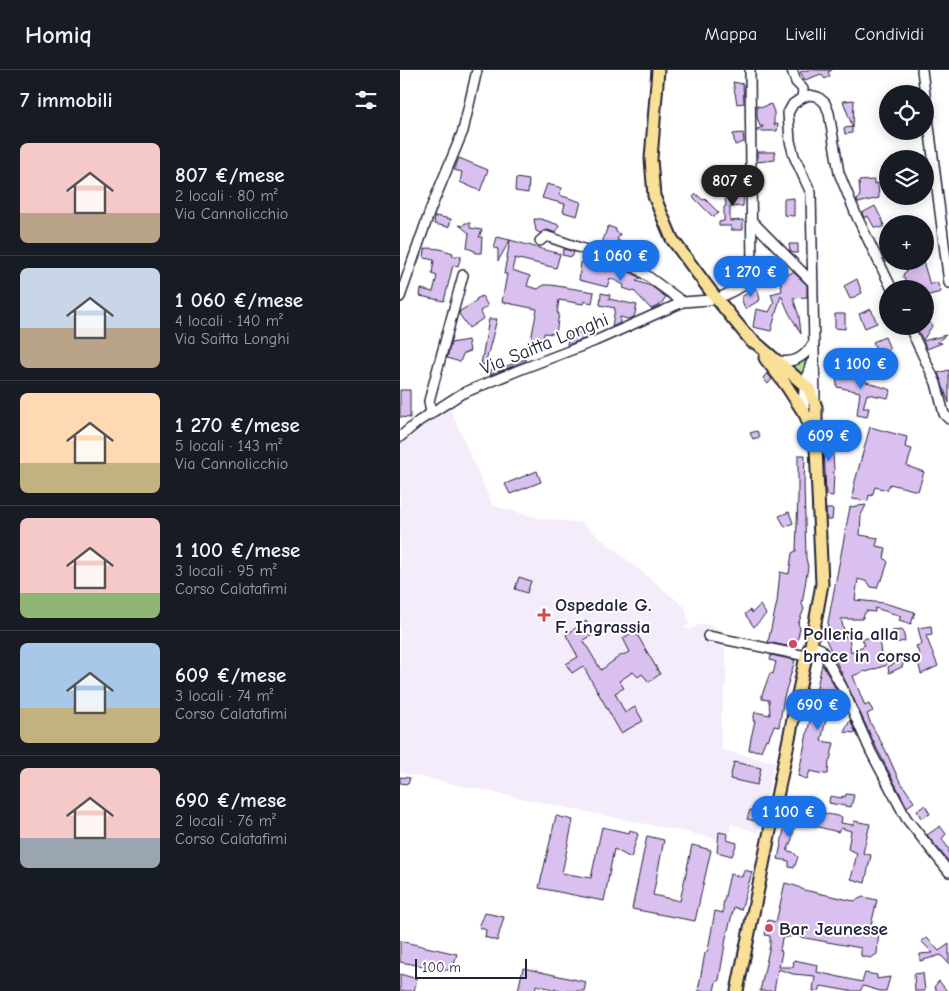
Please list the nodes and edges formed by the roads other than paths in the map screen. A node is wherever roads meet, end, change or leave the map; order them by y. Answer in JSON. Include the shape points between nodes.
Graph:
{"nodes":[{"id":1,"x":477,"y":70,"type":"edge"},
{"id":2,"x":658,"y":70,"type":"edge"},
{"id":3,"x":750,"y":70,"type":"edge"},
{"id":4,"x":792,"y":70,"type":"edge"},
{"id":5,"x":922,"y":70,"type":"edge"},
{"id":6,"x":924,"y":85,"type":"edge"},
{"id":7,"x":802,"y":98,"type":"junction"},
{"id":8,"x":931,"y":140,"type":"edge"},
{"id":9,"x":751,"y":220,"type":"junction"},
{"id":10,"x":540,"y":242,"type":"dead end"},
{"id":11,"x":463,"y":275,"type":"dead end"},
{"id":12,"x":888,"y":280,"type":"edge"},
{"id":13,"x":813,"y":283,"type":"junction"},
{"id":14,"x":949,"y":283,"type":"edge"},
{"id":15,"x":400,"y":297,"type":"edge"},
{"id":16,"x":721,"y":297,"type":"dead end"},
{"id":17,"x":710,"y":300,"type":"dead end"},
{"id":18,"x":683,"y":302,"type":"junction"},
{"id":19,"x":913,"y":335,"type":"edge"},
{"id":20,"x":748,"y":336,"type":"junction"},
{"id":21,"x":814,"y":342,"type":"junction"},
{"id":22,"x":814,"y":353,"type":"junction"},
{"id":23,"x":774,"y":360,"type":"junction"},
{"id":24,"x":814,"y":375,"type":"junction"},
{"id":25,"x":804,"y":384,"type":"junction"},
{"id":26,"x":786,"y":385,"type":"junction"},
{"id":27,"x":816,"y":407,"type":"junction"},
{"id":28,"x":431,"y":414,"type":"junction"},
{"id":29,"x":806,"y":416,"type":"junction"},
{"id":30,"x":949,"y":418,"type":"edge"},
{"id":31,"x":400,"y":437,"type":"edge"},
{"id":32,"x":816,"y":447,"type":"junction"},
{"id":33,"x":708,"y":636,"type":"dead end"},
{"id":34,"x":811,"y":645,"type":"junction"},
{"id":35,"x":806,"y":656,"type":"junction"},
{"id":36,"x":949,"y":872,"type":"edge"},
{"id":37,"x":737,"y":991,"type":"edge"}],
"edges":[{"from":1,"to":15,"type":"street","via":[[463,131],[431,208]]},
{"from":2,"to":20,"type":"main road","via":[[651,159],[654,196],[672,239]]},
{"from":3,"to":9,"type":"street"},
{"from":4,"to":7,"type":"street","via":[[796,82],[803,89]]},
{"from":5,"to":6,"type":"street"},
{"from":7,"to":12,"type":"street","via":[[810,95],[826,103],[839,173]]},
{"from":7,"to":13,"type":"street","via":[[788,113],[794,156],[811,194]]},
{"from":8,"to":14,"type":"street"},
{"from":9,"to":13,"type":"street"},
{"from":9,"to":16,"type":"street","via":[[752,273],[745,285]]},
{"from":10,"to":18,"type":"street","via":[[546,236],[636,267]]},
{"from":11,"to":28,"type":"street","via":[[429,402]]},
{"from":13,"to":21,"type":"street"},
{"from":17,"to":18,"type":"street","name":"Via Saitta Longhi"},
{"from":18,"to":28,"type":"street","name":"Via Saitta Longhi","via":[[461,394]]},
{"from":19,"to":30,"type":"street","via":[[936,383],[944,414]]},
{"from":20,"to":23,"type":"main road"},
{"from":20,"to":26,"type":"main road"},
{"from":21,"to":22,"type":"street"},
{"from":21,"to":23,"type":"street","via":[[799,359],[790,362]]},
{"from":22,"to":24,"type":"street"},
{"from":22,"to":25,"type":"street"},
{"from":23,"to":25,"type":"main road"},
{"from":24,"to":25,"type":"street"},
{"from":24,"to":27,"type":"street"},
{"from":25,"to":26,"type":"street"},
{"from":25,"to":27,"type":"main road"},
{"from":25,"to":29,"type":"street"},
{"from":26,"to":29,"type":"main road"},
{"from":27,"to":32,"type":"main road"},
{"from":28,"to":31,"type":"street","name":"Via Saitta Longhi"},
{"from":29,"to":32,"type":"main road"},
{"from":32,"to":34,"type":"main road","via":[[822,584]]},
{"from":33,"to":35,"type":"street"},
{"from":34,"to":35,"type":"main road"},
{"from":34,"to":36,"type":"street","via":[[821,649],[906,818]]},
{"from":35,"to":37,"type":"main road"}]}
